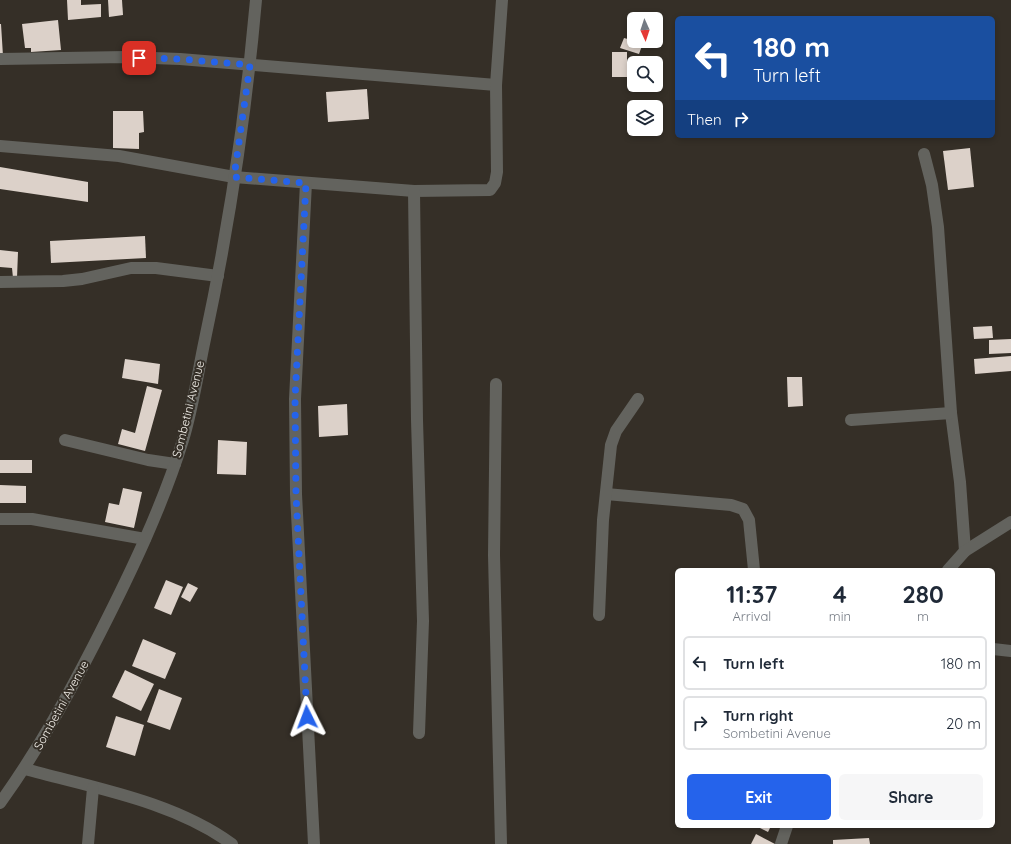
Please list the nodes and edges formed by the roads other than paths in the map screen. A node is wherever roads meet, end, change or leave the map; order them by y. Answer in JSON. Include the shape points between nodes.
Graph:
{"nodes":[{"id":1,"x":256,"y":0,"type":"edge"},
{"id":2,"x":502,"y":0,"type":"edge"},
{"id":3,"x":0,"y":59,"type":"edge"},
{"id":4,"x":250,"y":65,"type":"junction"},
{"id":5,"x":496,"y":85,"type":"junction"},
{"id":6,"x":0,"y":146,"type":"edge"},
{"id":7,"x":924,"y":154,"type":"dead end"},
{"id":8,"x":234,"y":177,"type":"junction"},
{"id":9,"x":306,"y":183,"type":"junction"},
{"id":10,"x":414,"y":191,"type":"junction"},
{"id":11,"x":218,"y":276,"type":"junction"},
{"id":12,"x":0,"y":282,"type":"edge"},
{"id":13,"x":496,"y":384,"type":"dead end"},
{"id":14,"x":638,"y":398,"type":"dead end"},
{"id":15,"x":951,"y":413,"type":"junction"},
{"id":16,"x":851,"y":420,"type":"dead end"},
{"id":17,"x":65,"y":440,"type":"dead end"},
{"id":18,"x":174,"y":464,"type":"junction"},
{"id":19,"x":606,"y":494,"type":"junction"},
{"id":20,"x":0,"y":519,"type":"edge"},
{"id":21,"x":1011,"y":522,"type":"edge"},
{"id":22,"x":145,"y":539,"type":"junction"},
{"id":23,"x":965,"y":552,"type":"junction"},
{"id":24,"x":754,"y":568,"type":"edge"},
{"id":25,"x":950,"y":568,"type":"edge"},
{"id":26,"x":599,"y":616,"type":"dead end"},
{"id":27,"x":995,"y":649,"type":"edge"},
{"id":28,"x":1011,"y":650,"type":"edge"},
{"id":29,"x":419,"y":733,"type":"dead end"},
{"id":30,"x":25,"y":769,"type":"junction"},
{"id":31,"x":93,"y":788,"type":"junction"},
{"id":32,"x":0,"y":803,"type":"edge"},
{"id":33,"x":786,"y":828,"type":"edge"},
{"id":34,"x":88,"y":844,"type":"edge"},
{"id":35,"x":232,"y":844,"type":"edge"},
{"id":36,"x":314,"y":844,"type":"edge"},
{"id":37,"x":501,"y":844,"type":"edge"},
{"id":38,"x":781,"y":844,"type":"edge"}],
"edges":[{"from":1,"to":4,"type":"street","name":"Sombetini Avenue"},
{"from":2,"to":5,"type":"street"},
{"from":3,"to":4,"type":"street","via":[[126,57]]},
{"from":4,"to":5,"type":"street"},
{"from":4,"to":8,"type":"street","name":"Sombetini Avenue"},
{"from":5,"to":10,"type":"street","via":[[495,184],[490,190]]},
{"from":6,"to":8,"type":"street","via":[[119,156]]},
{"from":7,"to":15,"type":"street","via":[[932,185],[938,227]]},
{"from":8,"to":9,"type":"street"},
{"from":8,"to":11,"type":"street","name":"Sombetini Avenue"},
{"from":9,"to":10,"type":"street"},
{"from":9,"to":36,"type":"street","via":[[295,399],[296,486]]},
{"from":10,"to":29,"type":"street","via":[[423,621]]},
{"from":11,"to":12,"type":"street","via":[[156,268],[131,268],[64,282]]},
{"from":11,"to":18,"type":"street","name":"Sombetini Avenue","via":[[184,438]]},
{"from":13,"to":37,"type":"street","via":[[494,555]]},
{"from":14,"to":19,"type":"street","via":[[612,438]]},
{"from":15,"to":16,"type":"street"},
{"from":15,"to":23,"type":"street","via":[[960,482]]},
{"from":17,"to":18,"type":"street"},
{"from":18,"to":22,"type":"street","name":"Sombetini Avenue","via":[[162,502]]},
{"from":19,"to":24,"type":"street","via":[[743,509],[749,520]]},
{"from":19,"to":26,"type":"street"},
{"from":20,"to":22,"type":"street","via":[[32,519]]},
{"from":21,"to":23,"type":"street"},
{"from":22,"to":30,"type":"street","name":"Sombetini Avenue","via":[[70,692]]},
{"from":23,"to":25,"type":"street"},
{"from":27,"to":28,"type":"street"},
{"from":30,"to":31,"type":"street"},
{"from":30,"to":32,"type":"street","name":"Sombetini Avenue"},
{"from":31,"to":34,"type":"street"},
{"from":31,"to":35,"type":"street","via":[[193,820]]},
{"from":33,"to":38,"type":"street"}]}
